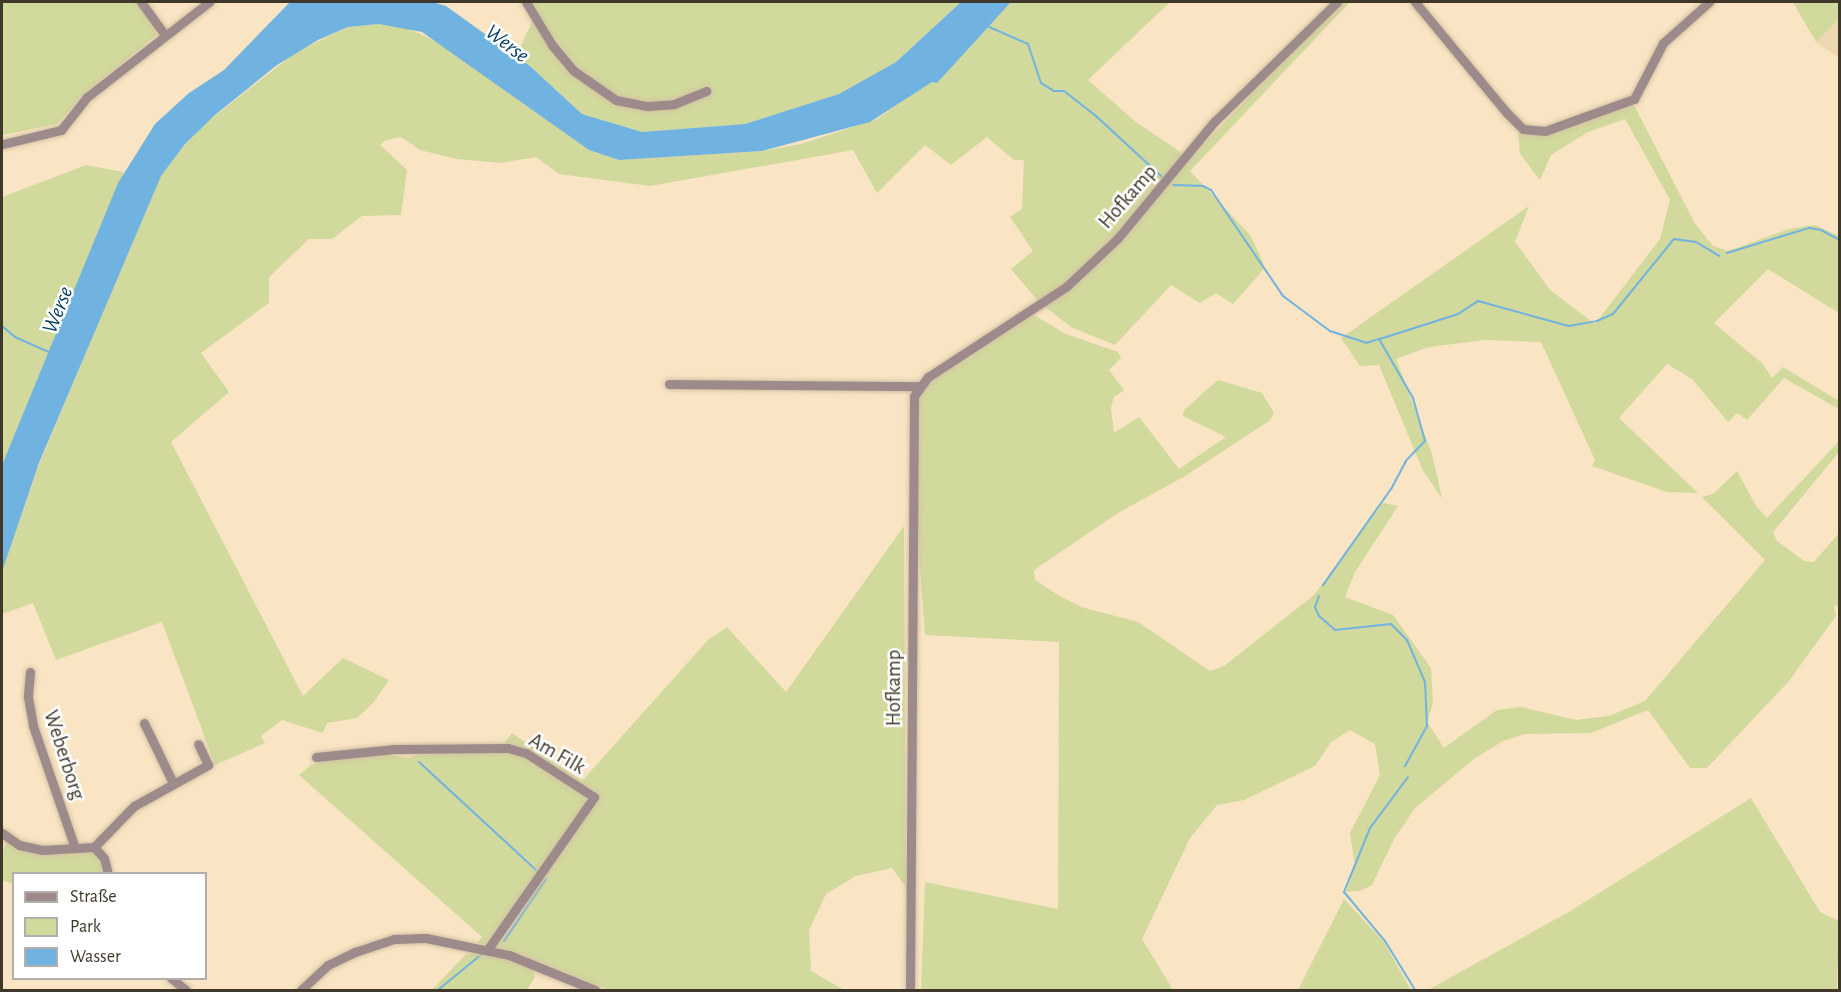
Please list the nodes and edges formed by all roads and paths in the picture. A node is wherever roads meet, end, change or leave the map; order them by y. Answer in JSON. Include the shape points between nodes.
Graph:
{"nodes":[{"id":1,"x":141,"y":2,"type":"edge"},
{"id":2,"x":208,"y":2,"type":"edge"},
{"id":3,"x":526,"y":2,"type":"edge"},
{"id":4,"x":1337,"y":2,"type":"edge"},
{"id":5,"x":1415,"y":2,"type":"edge"},
{"id":6,"x":1709,"y":2,"type":"edge"},
{"id":7,"x":165,"y":35,"type":"junction"},
{"id":8,"x":706,"y":91,"type":"dead end"},
{"id":9,"x":3,"y":144,"type":"dead end"},
{"id":10,"x":669,"y":384,"type":"dead end"},
{"id":11,"x":919,"y":386,"type":"junction"},
{"id":12,"x":30,"y":672,"type":"dead end"},
{"id":13,"x":144,"y":723,"type":"dead end"},
{"id":14,"x":198,"y":744,"type":"dead end"},
{"id":15,"x":316,"y":757,"type":"dead end"},
{"id":16,"x":173,"y":783,"type":"junction"},
{"id":17,"x":2,"y":833,"type":"edge"},
{"id":18,"x":94,"y":847,"type":"junction"},
{"id":19,"x":75,"y":849,"type":"junction"},
{"id":20,"x":108,"y":872,"type":"edge"},
{"id":21,"x":488,"y":949,"type":"junction"},
{"id":22,"x":174,"y":980,"type":"edge"},
{"id":23,"x":186,"y":990,"type":"edge"},
{"id":24,"x":302,"y":990,"type":"edge"},
{"id":25,"x":595,"y":990,"type":"edge"},
{"id":26,"x":910,"y":990,"type":"edge"}],
"edges":[{"from":1,"to":7,"type":"street"},
{"from":2,"to":7,"type":"street"},
{"from":3,"to":8,"type":"street","via":[[552,45],[574,71],[616,100],[648,106],[674,104]]},
{"from":4,"to":11,"type":"street","name":"Hofkamp","via":[[1214,122],[1118,238],[1067,286]]},
{"from":5,"to":6,"type":"street","via":[[1523,129],[1545,130],[1634,99],[1663,44]]},
{"from":7,"to":9,"type":"street","via":[[87,97],[61,130]]},
{"from":10,"to":11,"type":"street"},
{"from":11,"to":26,"type":"street","name":"Hofkamp","via":[[913,409]]},
{"from":12,"to":19,"type":"street","name":"Weberborg","via":[[28,697],[33,726]]},
{"from":13,"to":16,"type":"street"},
{"from":14,"to":16,"type":"street","via":[[208,765]]},
{"from":15,"to":21,"type":"street","name":"Am Filk","via":[[395,749],[508,748],[526,753],[594,797]]},
{"from":16,"to":18,"type":"street","via":[[134,806]]},
{"from":17,"to":19,"type":"street","via":[[19,845],[42,850]]},
{"from":18,"to":19,"type":"street"},
{"from":18,"to":20,"type":"street","via":[[104,858]]},
{"from":21,"to":24,"type":"street","via":[[426,938],[394,939],[328,965]]},
{"from":21,"to":25,"type":"street"},
{"from":22,"to":23,"type":"street"}]}
